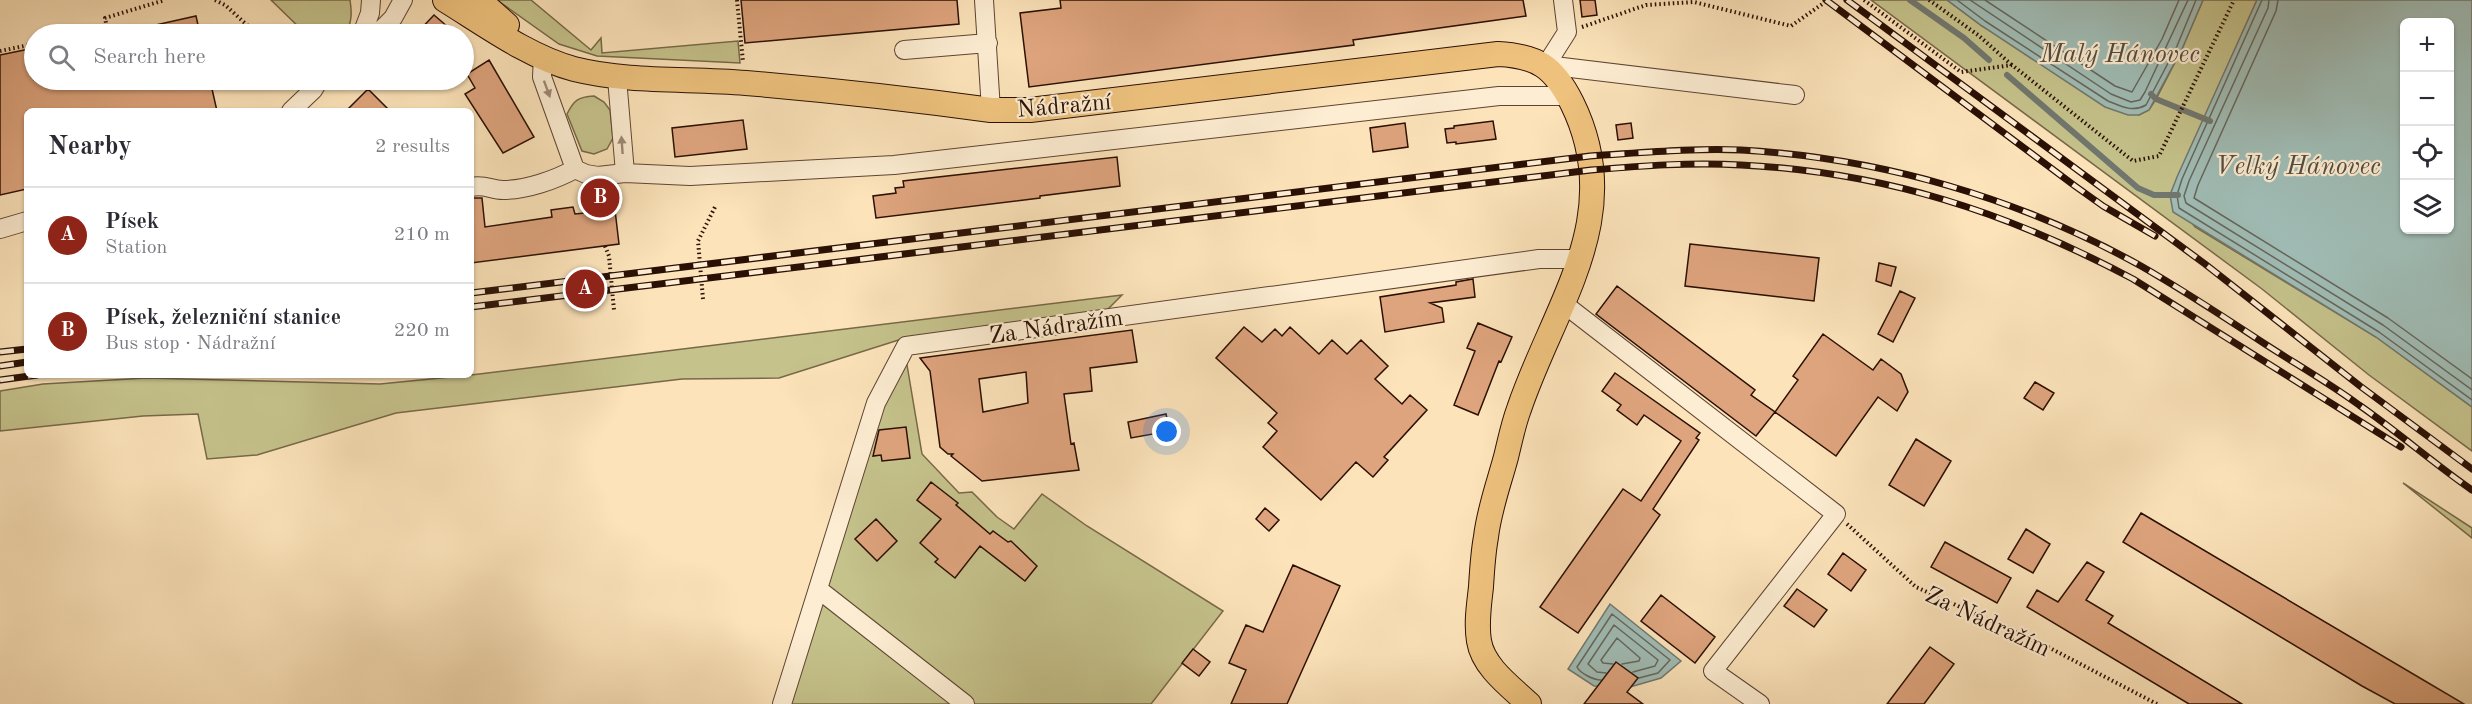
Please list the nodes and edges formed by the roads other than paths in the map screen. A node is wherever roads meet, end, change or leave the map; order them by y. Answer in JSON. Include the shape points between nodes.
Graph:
{"nodes":[{"id":1,"x":371,"y":0,"type":"edge"},
{"id":2,"x":403,"y":0,"type":"edge"},
{"id":3,"x":445,"y":0,"type":"edge"},
{"id":4,"x":479,"y":0,"type":"edge"},
{"id":5,"x":984,"y":0,"type":"edge"},
{"id":6,"x":1563,"y":0,"type":"edge"},
{"id":7,"x":366,"y":24,"type":"edge"},
{"id":8,"x":387,"y":24,"type":"edge"},
{"id":9,"x":987,"y":43,"type":"junction"},
{"id":10,"x":904,"y":50,"type":"dead end"},
{"id":11,"x":543,"y":56,"type":"junction"},
{"id":12,"x":1546,"y":65,"type":"junction"},
{"id":13,"x":617,"y":78,"type":"junction"},
{"id":14,"x":313,"y":90,"type":"edge"},
{"id":15,"x":1795,"y":95,"type":"dead end"},
{"id":16,"x":1569,"y":96,"type":"junction"},
{"id":17,"x":294,"y":108,"type":"edge"},
{"id":18,"x":991,"y":110,"type":"junction"},
{"id":19,"x":574,"y":169,"type":"junction"},
{"id":20,"x":625,"y":173,"type":"junction"},
{"id":21,"x":474,"y":186,"type":"edge"},
{"id":22,"x":24,"y":222,"type":"edge"},
{"id":23,"x":0,"y":229,"type":"edge"},
{"id":24,"x":1581,"y":258,"type":"junction"},
{"id":25,"x":1564,"y":304,"type":"junction"},
{"id":26,"x":818,"y":589,"type":"junction"},
{"id":27,"x":782,"y":704,"type":"edge"},
{"id":28,"x":965,"y":704,"type":"edge"},
{"id":29,"x":1529,"y":704,"type":"edge"},
{"id":30,"x":1760,"y":704,"type":"edge"}],
"edges":[{"from":1,"to":7,"type":"street"},
{"from":2,"to":8,"type":"street"},
{"from":3,"to":11,"type":"main road","name":"Nádražní"},
{"from":4,"to":11,"type":"main road","name":"Nádražní"},
{"from":5,"to":9,"type":"street"},
{"from":6,"to":12,"type":"street","via":[[1567,32]]},
{"from":9,"to":10,"type":"street"},
{"from":9,"to":18,"type":"street"},
{"from":11,"to":13,"type":"main road","name":"Nádražní","via":[[572,68]]},
{"from":11,"to":19,"type":"street","one_way":true,"via":[[542,77]]},
{"from":12,"to":15,"type":"street"},
{"from":12,"to":16,"type":"main road"},
{"from":12,"to":18,"type":"main road","name":"Nádražní","via":[[1522,55],[1498,54],[1030,110]]},
{"from":13,"to":18,"type":"main road","name":"Nádražní","via":[[745,83]]},
{"from":20,"to":13,"type":"street","one_way":true},
{"from":14,"to":17,"type":"street"},
{"from":16,"to":20,"type":"street","via":[[1499,96],[894,165],[690,176]]},
{"from":16,"to":24,"type":"main road","via":[[1581,120],[1590,156],[1591,211]]},
{"from":19,"to":20,"type":"street","via":[[598,176]]},
{"from":19,"to":21,"type":"street","via":[[554,180],[502,190]]},
{"from":22,"to":23,"type":"street"},
{"from":24,"to":25,"type":"main road"},
{"from":24,"to":26,"type":"street","name":"Za Nádražím","via":[[1539,259],[906,346],[876,403]]},
{"from":25,"to":29,"type":"main road","via":[[1518,409],[1486,535],[1478,616],[1479,643],[1486,661]]},
{"from":25,"to":30,"type":"street","via":[[1836,514],[1713,671]]},
{"from":26,"to":27,"type":"street","name":"Za Nádražím"},
{"from":26,"to":28,"type":"street"}]}
